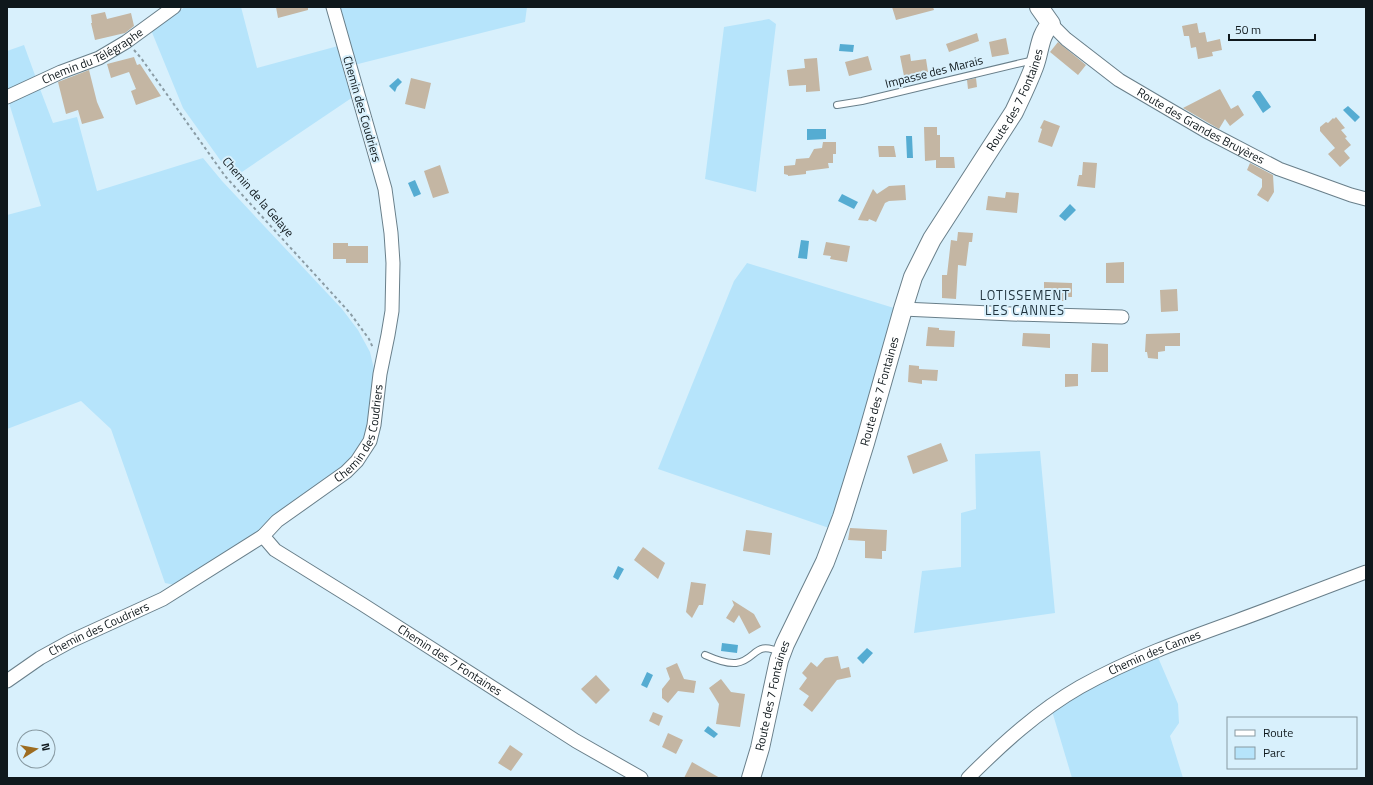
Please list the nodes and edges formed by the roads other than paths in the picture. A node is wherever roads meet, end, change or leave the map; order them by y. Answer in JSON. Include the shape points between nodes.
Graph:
{"nodes":[{"id":1,"x":174,"y":7,"type":"edge"},
{"id":2,"x":333,"y":7,"type":"edge"},
{"id":3,"x":1045,"y":12,"type":"edge"},
{"id":4,"x":1036,"y":60,"type":"junction"},
{"id":5,"x":7,"y":97,"type":"edge"},
{"id":6,"x":837,"y":105,"type":"dead end"},
{"id":7,"x":1366,"y":199,"type":"edge"},
{"id":8,"x":902,"y":309,"type":"junction"},
{"id":9,"x":1122,"y":317,"type":"dead end"},
{"id":10,"x":263,"y":536,"type":"junction"},
{"id":11,"x":1366,"y":572,"type":"edge"},
{"id":12,"x":781,"y":653,"type":"junction"},
{"id":13,"x":705,"y":655,"type":"dead end"},
{"id":14,"x":7,"y":681,"type":"edge"},
{"id":15,"x":641,"y":778,"type":"edge"},
{"id":16,"x":751,"y":778,"type":"edge"},
{"id":17,"x":968,"y":778,"type":"edge"}],
"edges":[{"from":1,"to":5,"type":"street","name":"Chemin du Télégraphe","via":[[99,58]]},
{"from":2,"to":10,"type":"street","name":"Chemin des Coudriers","via":[[384,189],[392,248],[392,311],[370,441],[346,472],[277,521]]},
{"from":3,"to":4,"type":"street","name":"Route des 7 Fontaines","via":[[1047,28],[1042,36]]},
{"from":3,"to":7,"type":"street","name":"Route des Grandes Bruyères","via":[[1066,39],[1119,80],[1206,131],[1279,168]]},
{"from":4,"to":6,"type":"lane","name":"Impasse des Marais"},
{"from":4,"to":8,"type":"street","name":"Route des 7 Fontaines","via":[[1014,112],[932,239],[913,277]]},
{"from":8,"to":9,"type":"street"},
{"from":8,"to":12,"type":"street","name":"Route des 7 Fontaines","via":[[842,517],[825,562]]},
{"from":10,"to":14,"type":"street","name":"Chemin des Coudriers","via":[[163,599],[71,641],[40,658]]},
{"from":10,"to":15,"type":"street","name":"Chemin des 7 Fontaines","via":[[275,550],[576,741]]},
{"from":11,"to":17,"type":"street","name":"Chemin des Cannes","via":[[1164,648],[1080,687],[1009,738]]},
{"from":12,"to":13,"type":"lane","via":[[762,648],[744,660],[733,663]]},
{"from":12,"to":16,"type":"street","name":"Route des 7 Fontaines"}]}
